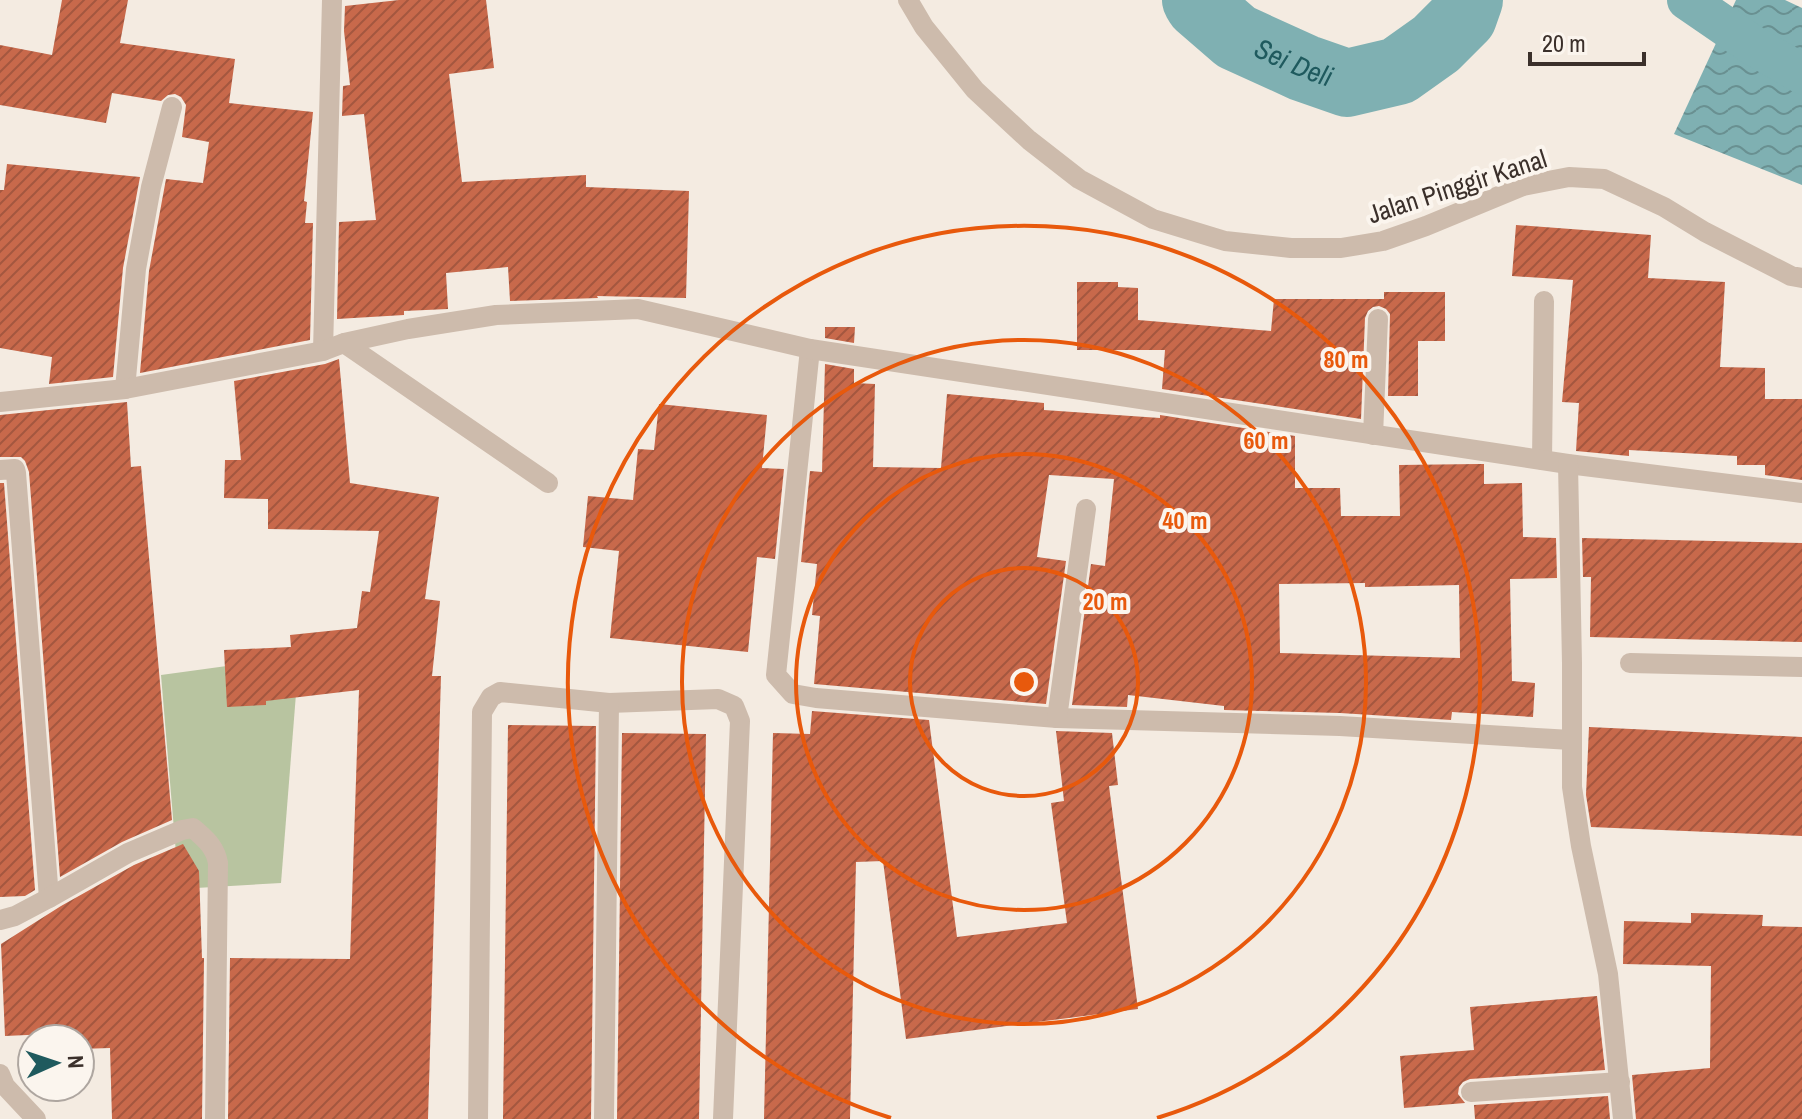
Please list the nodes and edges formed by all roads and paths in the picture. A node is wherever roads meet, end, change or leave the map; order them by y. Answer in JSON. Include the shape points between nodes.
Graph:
{"nodes":[{"id":1,"x":332,"y":0,"type":"edge"},
{"id":2,"x":908,"y":0,"type":"edge"},
{"id":3,"x":172,"y":107,"type":"dead end"},
{"id":4,"x":1802,"y":278,"type":"edge"},
{"id":5,"x":1544,"y":301,"type":"dead end"},
{"id":6,"x":1378,"y":319,"type":"dead end"},
{"id":7,"x":344,"y":343,"type":"junction"},
{"id":8,"x":810,"y":349,"type":"junction"},
{"id":9,"x":323,"y":351,"type":"junction"},
{"id":10,"x":125,"y":389,"type":"junction"},
{"id":11,"x":0,"y":402,"type":"edge"},
{"id":12,"x":1373,"y":435,"type":"junction"},
{"id":13,"x":1542,"y":460,"type":"junction"},
{"id":14,"x":1568,"y":464,"type":"junction"},
{"id":15,"x":0,"y":470,"type":"edge"},
{"id":16,"x":548,"y":483,"type":"dead end"},
{"id":17,"x":1802,"y":493,"type":"edge"},
{"id":18,"x":1086,"y":509,"type":"dead end"},
{"id":19,"x":1630,"y":663,"type":"dead end"},
{"id":20,"x":1802,"y":667,"type":"edge"},
{"id":21,"x":609,"y":703,"type":"junction"},
{"id":22,"x":1057,"y":718,"type":"junction"},
{"id":23,"x":1571,"y":740,"type":"junction"},
{"id":24,"x":49,"y":898,"type":"junction"},
{"id":25,"x":0,"y":920,"type":"edge"},
{"id":26,"x":1620,"y":1082,"type":"junction"},
{"id":27,"x":2,"y":1085,"type":"edge"},
{"id":28,"x":1471,"y":1092,"type":"dead end"},
{"id":29,"x":36,"y":1119,"type":"edge"},
{"id":30,"x":215,"y":1119,"type":"edge"},
{"id":31,"x":478,"y":1119,"type":"edge"},
{"id":32,"x":604,"y":1119,"type":"edge"},
{"id":33,"x":723,"y":1119,"type":"edge"},
{"id":34,"x":1623,"y":1119,"type":"edge"}],
"edges":[{"from":1,"to":9,"type":"street"},
{"from":2,"to":4,"type":"street","name":"Jalan Pinggir Kanal","via":[[975,90],[1029,140],[1079,179],[1153,219],[1225,241],[1341,248],[1383,241],[1523,186],[1569,177],[1604,179]]},
{"from":3,"to":10,"type":"street","via":[[136,269]]},
{"from":5,"to":13,"type":"street"},
{"from":6,"to":12,"type":"street"},
{"from":7,"to":8,"type":"street","via":[[496,315],[638,309]]},
{"from":7,"to":9,"type":"street"},
{"from":7,"to":16,"type":"street"},
{"from":8,"to":12,"type":"street"},
{"from":8,"to":22,"type":"street","via":[[776,675],[793,694],[816,698]]},
{"from":9,"to":10,"type":"street"},
{"from":10,"to":11,"type":"street"},
{"from":12,"to":13,"type":"street"},
{"from":13,"to":14,"type":"street"},
{"from":14,"to":17,"type":"street"},
{"from":14,"to":23,"type":"street"},
{"from":15,"to":24,"type":"street","via":[[16,473]]},
{"from":18,"to":22,"type":"street"},
{"from":19,"to":20,"type":"street"},
{"from":21,"to":31,"type":"street","via":[[500,692],[482,712]]},
{"from":21,"to":32,"type":"street"},
{"from":21,"to":33,"type":"street","via":[[718,699],[734,706],[740,721]]},
{"from":22,"to":23,"type":"street","via":[[1340,726]]},
{"from":23,"to":26,"type":"street","via":[[1572,787],[1608,974]]},
{"from":24,"to":25,"type":"street"},
{"from":24,"to":30,"type":"street","via":[[128,853],[182,830],[193,828],[208,841],[218,863]]},
{"from":26,"to":28,"type":"street"},
{"from":26,"to":34,"type":"street"},
{"from":27,"to":29,"type":"street"}]}
